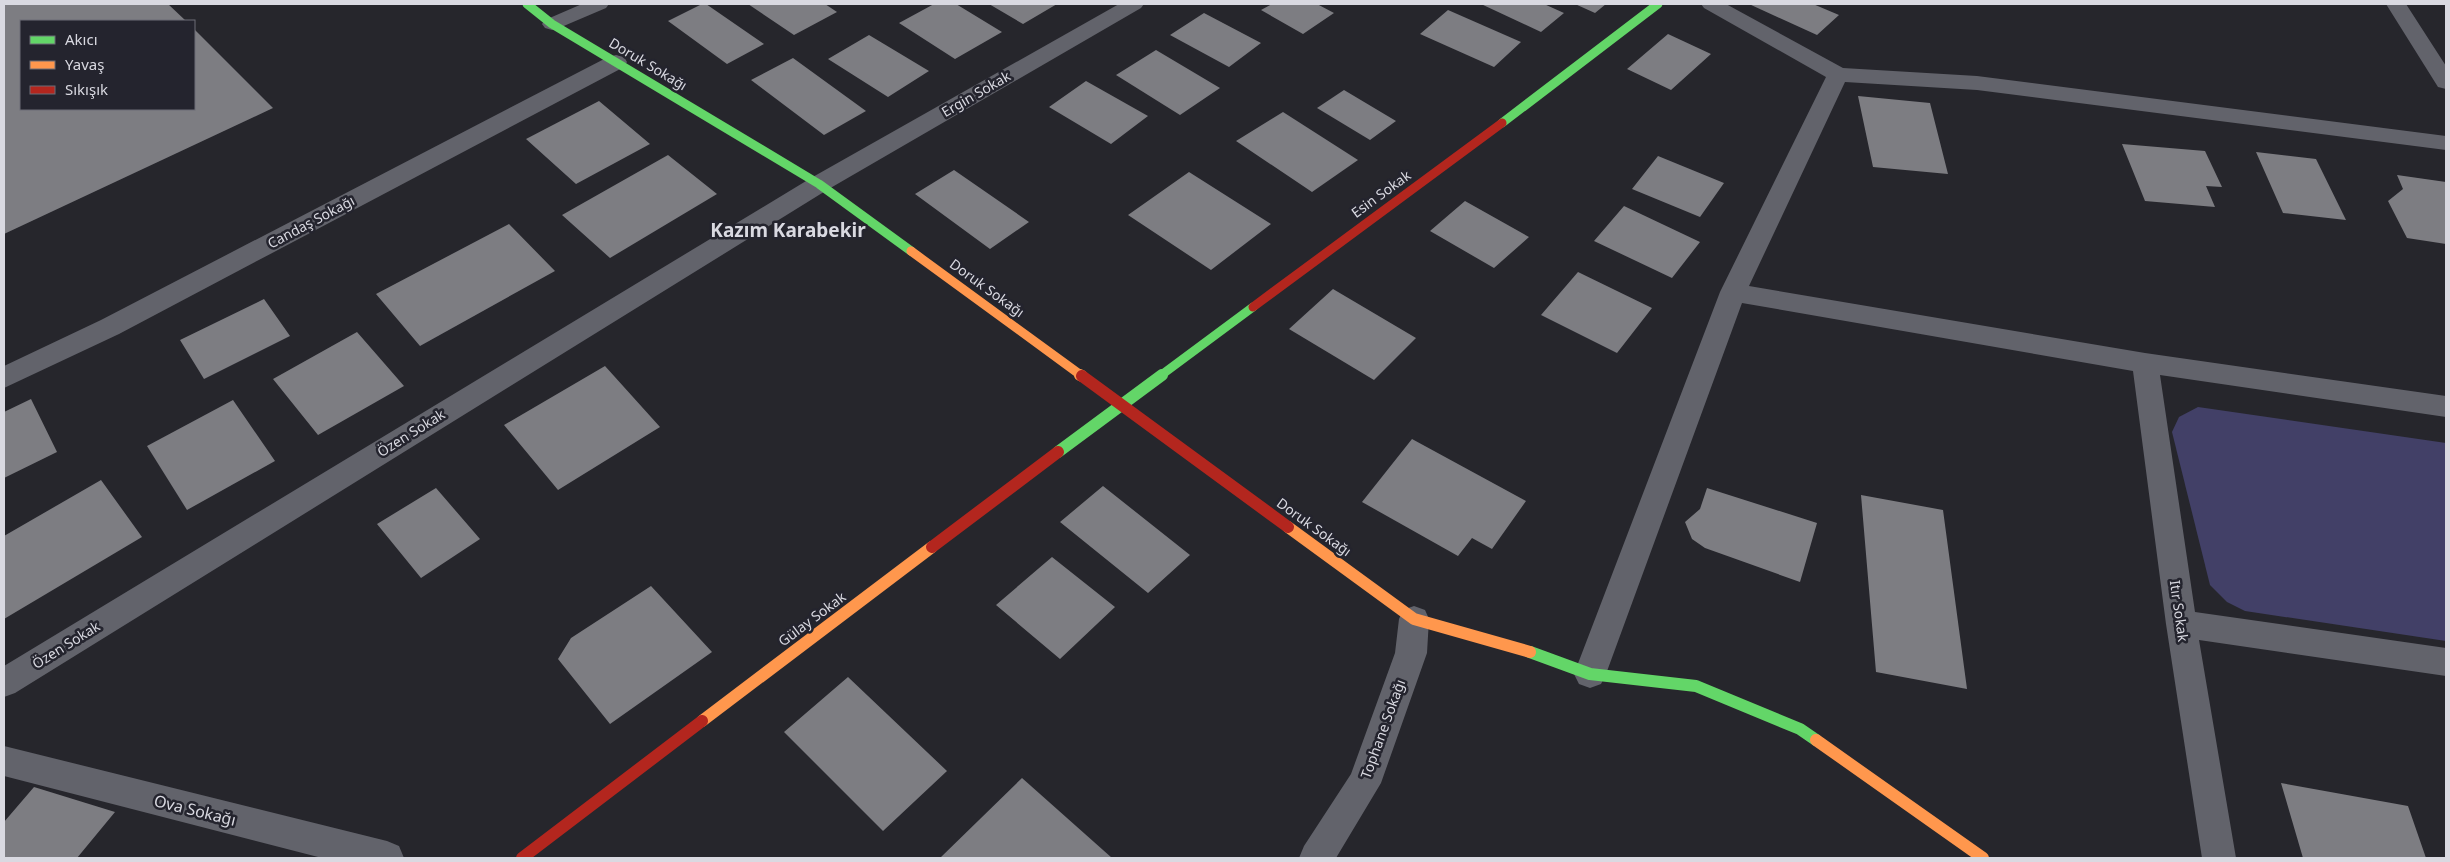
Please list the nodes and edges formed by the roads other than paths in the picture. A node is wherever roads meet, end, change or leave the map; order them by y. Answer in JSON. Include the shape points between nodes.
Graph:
{"nodes":[{"id":1,"x":527,"y":4,"type":"edge"},
{"id":2,"x":599,"y":4,"type":"edge"},
{"id":3,"x":1134,"y":4,"type":"edge"},
{"id":4,"x":1658,"y":4,"type":"edge"},
{"id":5,"x":1711,"y":4,"type":"edge"},
{"id":6,"x":2396,"y":4,"type":"edge"},
{"id":7,"x":552,"y":24,"type":"junction"},
{"id":8,"x":616,"y":62,"type":"junction"},
{"id":9,"x":1838,"y":74,"type":"junction"},
{"id":10,"x":2446,"y":82,"type":"edge"},
{"id":11,"x":2446,"y":143,"type":"edge"},
{"id":12,"x":819,"y":184,"type":"junction"},
{"id":13,"x":1733,"y":292,"type":"junction"},
{"id":14,"x":2145,"y":363,"type":"junction"},
{"id":15,"x":4,"y":378,"type":"edge"},
{"id":16,"x":1121,"y":404,"type":"junction"},
{"id":17,"x":2446,"y":406,"type":"edge"},
{"id":18,"x":1414,"y":619,"type":"junction"},
{"id":19,"x":2181,"y":624,"type":"junction"},
{"id":20,"x":2446,"y":662,"type":"edge"},
{"id":21,"x":1590,"y":674,"type":"junction"},
{"id":22,"x":4,"y":683,"type":"edge"},
{"id":23,"x":4,"y":761,"type":"edge"},
{"id":24,"x":387,"y":858,"type":"edge"},
{"id":25,"x":522,"y":858,"type":"edge"},
{"id":26,"x":1316,"y":858,"type":"edge"},
{"id":27,"x":1984,"y":858,"type":"edge"},
{"id":28,"x":2219,"y":858,"type":"edge"}],
"edges":[{"from":1,"to":7,"type":"street","name":"Doruk Sokağı"},
{"from":2,"to":7,"type":"street"},
{"from":3,"to":12,"type":"street","name":"Ergin Sokak"},
{"from":4,"to":16,"type":"street","name":"Esin Sokak"},
{"from":5,"to":9,"type":"street"},
{"from":6,"to":10,"type":"street"},
{"from":7,"to":8,"type":"street","name":"Doruk Sokağı"},
{"from":8,"to":12,"type":"street","name":"Doruk Sokağı"},
{"from":8,"to":15,"type":"street","name":"Candaş Sokağı","via":[[118,323]]},
{"from":9,"to":11,"type":"street","via":[[1977,83]]},
{"from":9,"to":13,"type":"street"},
{"from":12,"to":16,"type":"street","name":"Doruk Sokağı"},
{"from":12,"to":22,"type":"street","name":"Özen Sokak"},
{"from":13,"to":14,"type":"street"},
{"from":13,"to":21,"type":"street"},
{"from":14,"to":17,"type":"street"},
{"from":14,"to":19,"type":"street","name":"Itır Sokak"},
{"from":16,"to":18,"type":"street","name":"Doruk Sokağı"},
{"from":16,"to":25,"type":"street","name":"Gülay Sokak"},
{"from":18,"to":21,"type":"street","via":[[1533,653]]},
{"from":18,"to":26,"type":"street","name":"Tophane Sokağı","via":[[1411,653],[1364,783]]},
{"from":19,"to":20,"type":"street"},
{"from":19,"to":28,"type":"street","name":"Itır Sokak"},
{"from":21,"to":27,"type":"street","via":[[1696,686],[1800,729]]},
{"from":23,"to":24,"type":"street","name":"Ova Sokağı"}]}
